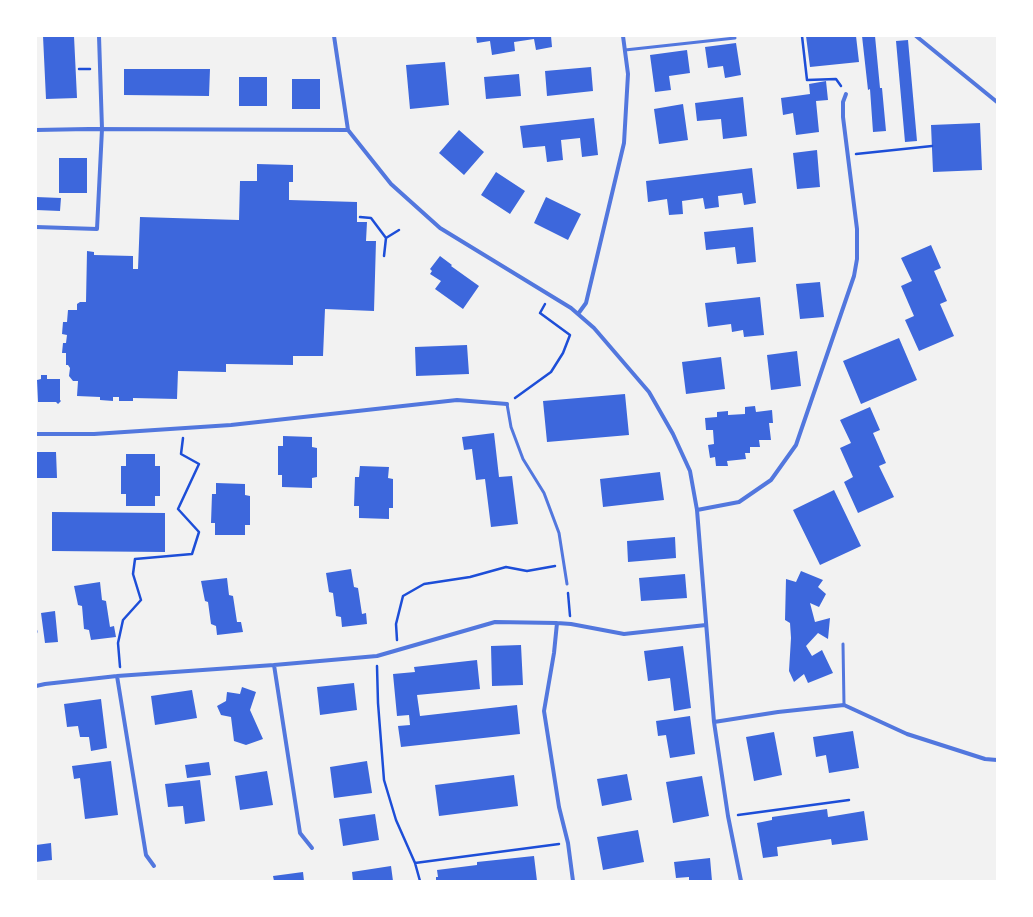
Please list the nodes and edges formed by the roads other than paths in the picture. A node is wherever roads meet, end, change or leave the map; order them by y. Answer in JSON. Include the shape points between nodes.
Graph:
{"nodes":[{"id":1,"x":99,"y":36,"type":"edge"},
{"id":2,"x":334,"y":36,"type":"edge"},
{"id":3,"x":623,"y":36,"type":"edge"},
{"id":4,"x":916,"y":36,"type":"edge"},
{"id":5,"x":735,"y":38,"type":"dead end"},
{"id":6,"x":625,"y":50,"type":"junction"},
{"id":7,"x":846,"y":94,"type":"road end"},
{"id":8,"x":997,"y":102,"type":"edge"},
{"id":9,"x":102,"y":129,"type":"junction"},
{"id":10,"x":36,"y":130,"type":"edge"},
{"id":11,"x":348,"y":130,"type":"junction"},
{"id":12,"x":36,"y":227,"type":"edge"},
{"id":13,"x":578,"y":314,"type":"junction"},
{"id":14,"x":507,"y":404,"type":"joint"},
{"id":15,"x":36,"y":434,"type":"edge"},
{"id":16,"x":697,"y":510,"type":"junction"},
{"id":17,"x":567,"y":584,"type":"road end"},
{"id":18,"x":557,"y":622,"type":"junction"},
{"id":19,"x":706,"y":625,"type":"junction"},
{"id":20,"x":843,"y":644,"type":"dead end"},
{"id":21,"x":274,"y":664,"type":"junction"},
{"id":22,"x":119,"y":675,"type":"junction"},
{"id":23,"x":36,"y":686,"type":"edge"},
{"id":24,"x":844,"y":705,"type":"junction"},
{"id":25,"x":714,"y":722,"type":"junction"},
{"id":26,"x":997,"y":760,"type":"edge"},
{"id":27,"x":312,"y":848,"type":"dead end"},
{"id":28,"x":154,"y":866,"type":"dead end"},
{"id":29,"x":573,"y":881,"type":"edge"},
{"id":30,"x":741,"y":881,"type":"edge"}],
"edges":[{"from":1,"to":9,"type":"street"},
{"from":2,"to":11,"type":"street"},
{"from":3,"to":6,"type":"street"},
{"from":4,"to":8,"type":"street"},
{"from":5,"to":6,"type":"lane"},
{"from":6,"to":13,"type":"street","via":[[628,74],[624,143],[586,303]]},
{"from":7,"to":16,"type":"street","via":[[843,117],[857,229],[857,259],[854,276],[796,445],[770,480],[739,502]]},
{"from":9,"to":10,"type":"street"},
{"from":9,"to":11,"type":"street"},
{"from":9,"to":12,"type":"street","via":[[97,229]]},
{"from":11,"to":13,"type":"street","via":[[392,184],[440,228]]},
{"from":13,"to":16,"type":"street","via":[[594,328],[649,392],[690,471]]},
{"from":14,"to":15,"type":"street","via":[[457,400],[231,425],[94,434]]},
{"from":14,"to":17,"type":"lane","via":[[511,427],[523,459],[544,493],[558,533]]},
{"from":16,"to":19,"type":"street"},
{"from":18,"to":19,"type":"street","via":[[624,634]]},
{"from":18,"to":21,"type":"street","via":[[495,622],[377,656]]},
{"from":18,"to":29,"type":"street","via":[[544,711]]},
{"from":19,"to":25,"type":"street"},
{"from":20,"to":24,"type":"lane"},
{"from":21,"to":22,"type":"street"},
{"from":21,"to":27,"type":"street","via":[[300,833]]},
{"from":22,"to":23,"type":"street"},
{"from":22,"to":28,"type":"street","via":[[146,854]]},
{"from":24,"to":25,"type":"street"},
{"from":24,"to":26,"type":"street","via":[[907,734],[985,759]]},
{"from":25,"to":30,"type":"street"}]}
